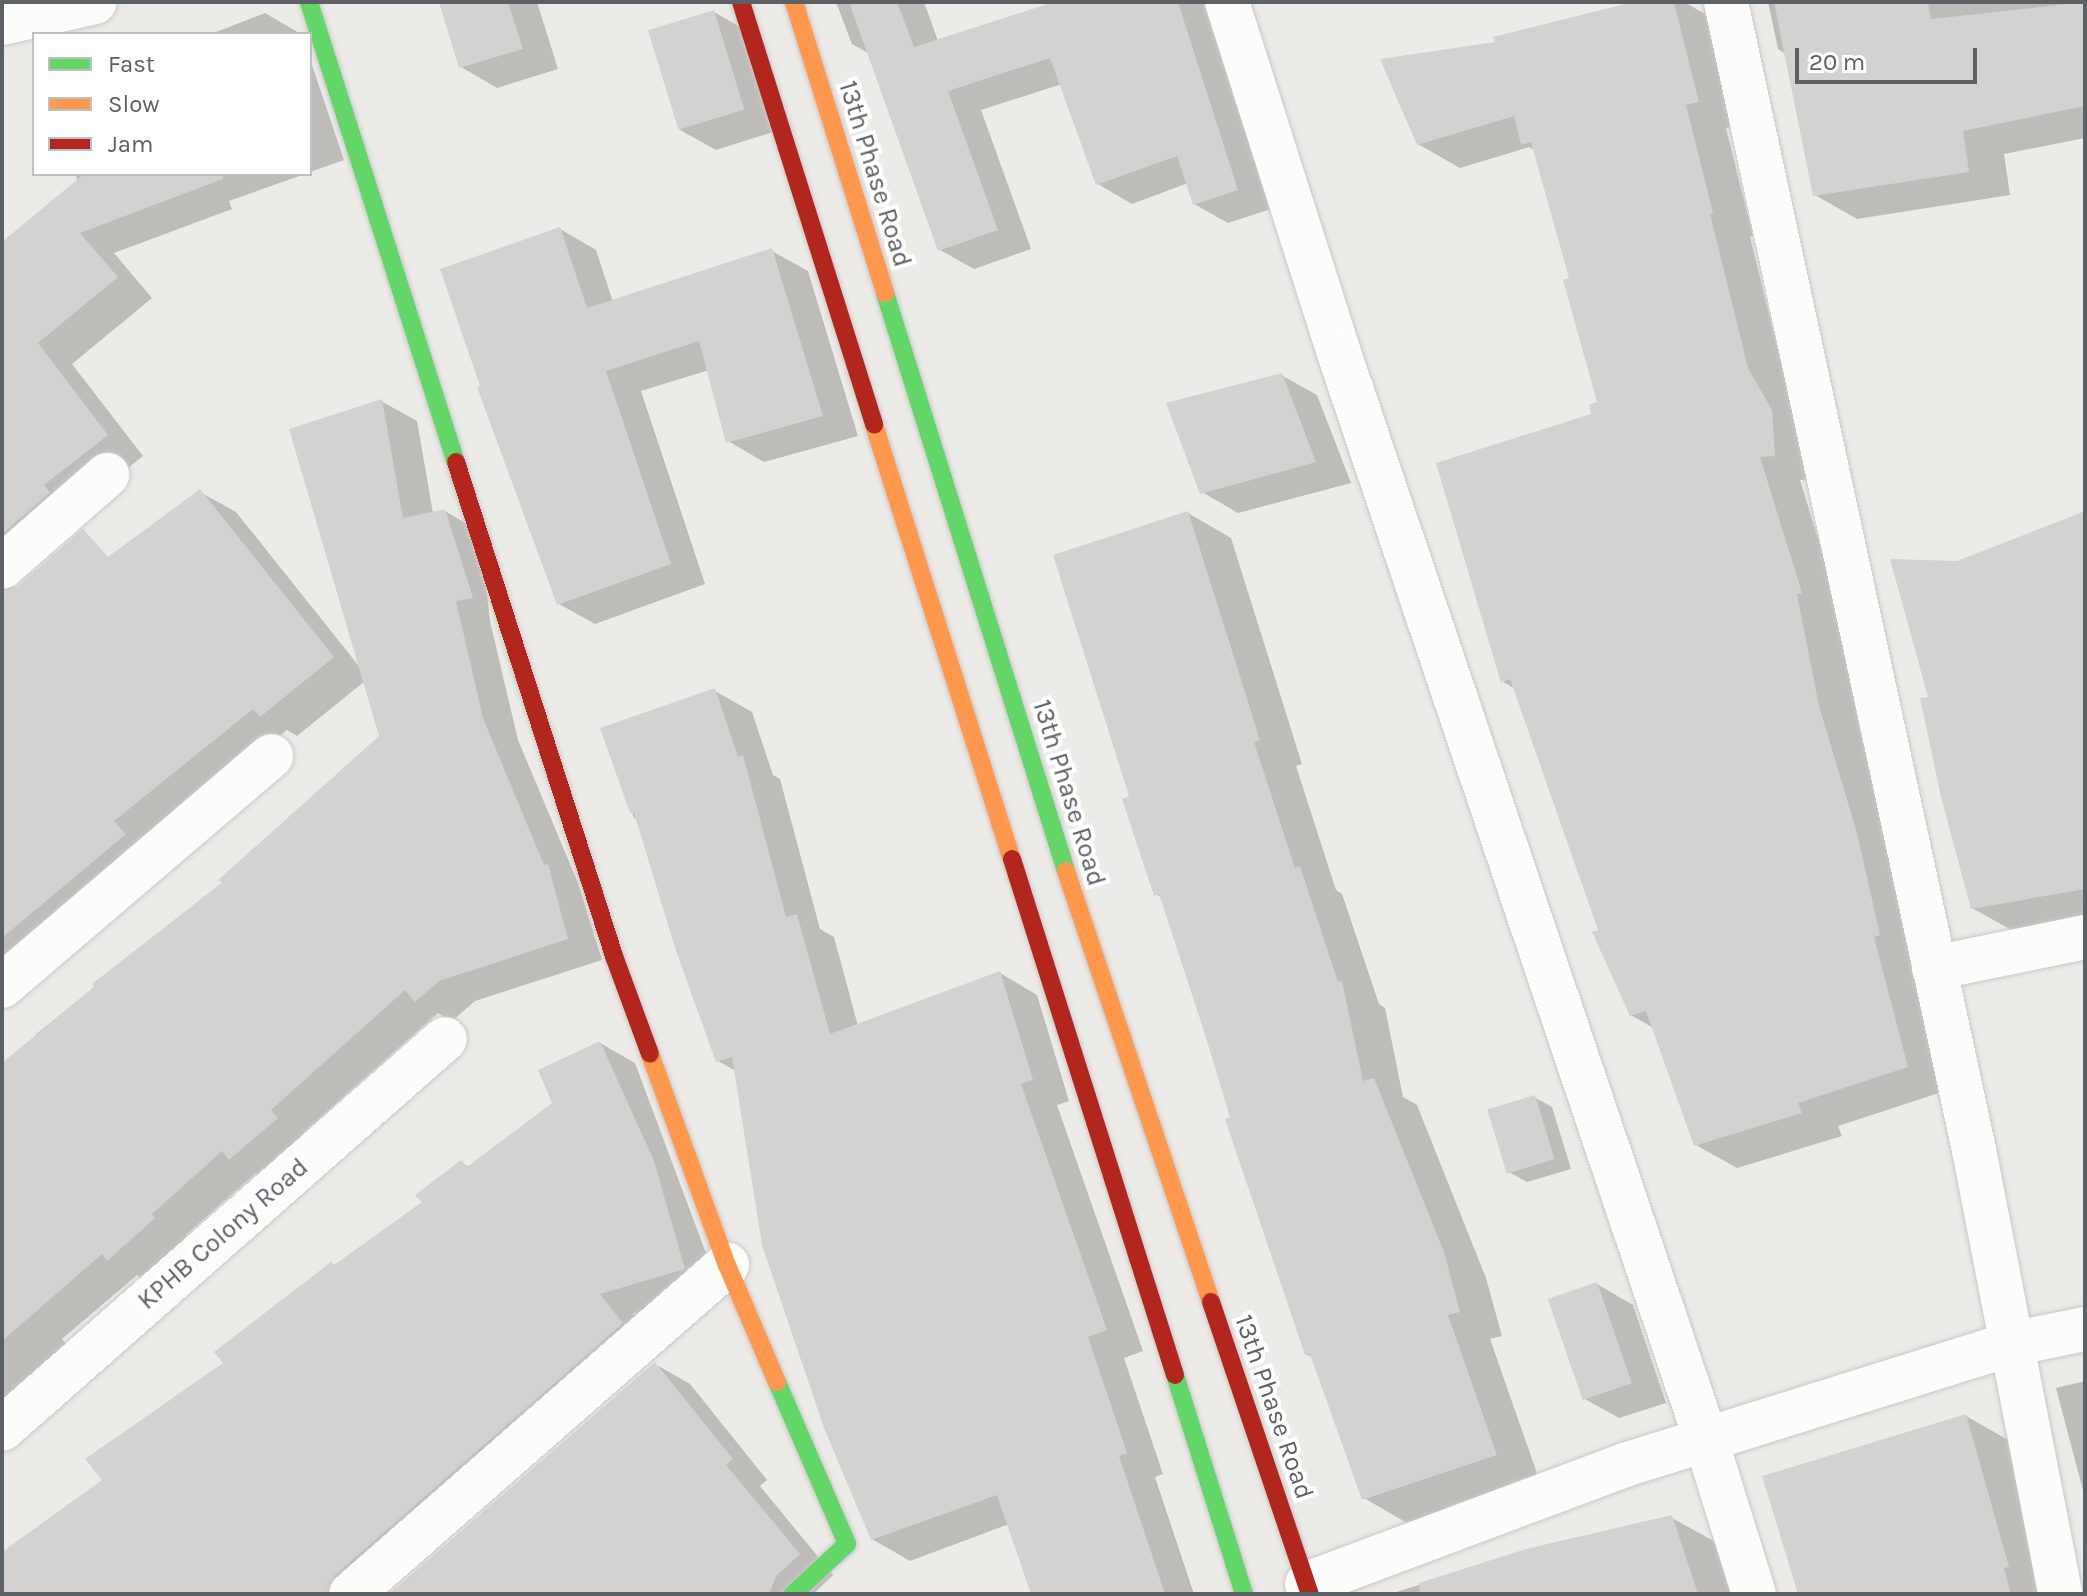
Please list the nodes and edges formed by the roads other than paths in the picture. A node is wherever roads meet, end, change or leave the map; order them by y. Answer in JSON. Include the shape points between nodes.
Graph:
{"nodes":[{"id":1,"x":95,"y":2,"type":"edge"},
{"id":2,"x":309,"y":2,"type":"edge"},
{"id":3,"x":741,"y":2,"type":"edge"},
{"id":4,"x":794,"y":2,"type":"edge"},
{"id":5,"x":1227,"y":2,"type":"edge"},
{"id":6,"x":1726,"y":2,"type":"edge"},
{"id":7,"x":2,"y":23,"type":"edge"},
{"id":8,"x":107,"y":475,"type":"dead end"},
{"id":9,"x":2,"y":567,"type":"edge"},
{"id":10,"x":271,"y":756,"type":"dead end"},
{"id":11,"x":2085,"y":937,"type":"edge"},
{"id":12,"x":1934,"y":968,"type":"junction"},
{"id":13,"x":2,"y":986,"type":"edge"},
{"id":14,"x":445,"y":1039,"type":"dead end"},
{"id":15,"x":727,"y":1265,"type":"junction"},
{"id":16,"x":2085,"y":1329,"type":"edge"},
{"id":17,"x":2011,"y":1344,"type":"junction"},
{"id":18,"x":2,"y":1429,"type":"edge"},
{"id":19,"x":1706,"y":1440,"type":"junction"},
{"id":20,"x":1308,"y":1589,"type":"edge"},
{"id":21,"x":351,"y":1594,"type":"edge"},
{"id":22,"x":793,"y":1594,"type":"edge"},
{"id":23,"x":1244,"y":1594,"type":"edge"},
{"id":24,"x":1754,"y":1594,"type":"edge"},
{"id":25,"x":2060,"y":1594,"type":"edge"}],
"edges":[{"from":1,"to":7,"type":"street"},
{"from":2,"to":15,"type":"street","via":[[614,956]]},
{"from":3,"to":23,"type":"street","via":[[1182,1376]]},
{"from":4,"to":20,"type":"street","name":"13th Phase Road","via":[[1225,1366]]},
{"from":5,"to":19,"type":"street","via":[[1343,365]]},
{"from":6,"to":12,"type":"street"},
{"from":8,"to":9,"type":"street"},
{"from":10,"to":13,"type":"street"},
{"from":11,"to":12,"type":"street"},
{"from":12,"to":17,"type":"street"},
{"from":14,"to":18,"type":"street","name":"KPHB Colony Road"},
{"from":15,"to":21,"type":"street"},
{"from":15,"to":22,"type":"street","via":[[847,1544]]},
{"from":16,"to":17,"type":"street"},
{"from":17,"to":19,"type":"street"},
{"from":17,"to":25,"type":"street"},
{"from":19,"to":20,"type":"street","via":[[1625,1465]]},
{"from":19,"to":24,"type":"street"}]}
